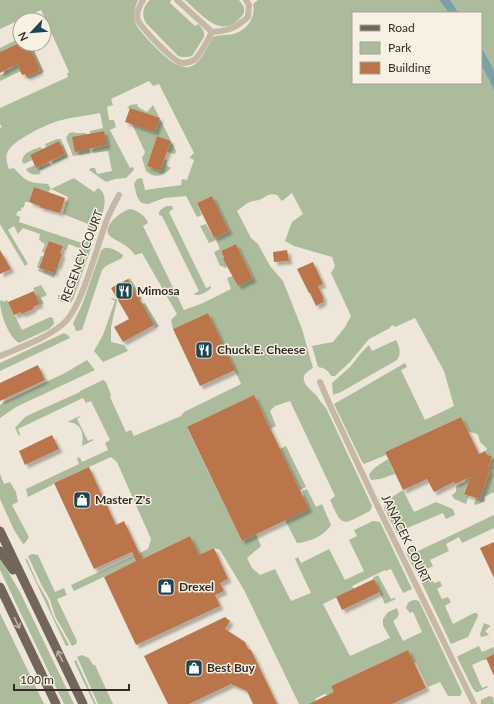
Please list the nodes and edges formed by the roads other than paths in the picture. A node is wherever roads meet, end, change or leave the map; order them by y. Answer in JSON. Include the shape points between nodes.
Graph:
{"nodes":[{"id":1,"x":143,"y":0,"type":"edge"},
{"id":2,"x":177,"y":0,"type":"edge"},
{"id":3,"x":246,"y":0,"type":"edge"},
{"id":4,"x":212,"y":32,"type":"junction"},
{"id":5,"x":119,"y":195,"type":"dead end"},
{"id":6,"x":0,"y":356,"type":"edge"},
{"id":7,"x":320,"y":382,"type":"dead end"},
{"id":8,"x":0,"y":532,"type":"edge"},
{"id":9,"x":0,"y":551,"type":"edge"},
{"id":10,"x":0,"y":588,"type":"edge"},
{"id":11,"x":27,"y":589,"type":"junction"},
{"id":12,"x":56,"y":704,"type":"edge"},
{"id":13,"x":83,"y":704,"type":"edge"},
{"id":14,"x":474,"y":704,"type":"edge"}],
"edges":[{"from":1,"to":4,"type":"street","via":[[137,17],[140,24],[179,62],[194,60]]},
{"from":2,"to":4,"type":"street"},
{"from":3,"to":4,"type":"street","via":[[249,5],[248,17],[227,31]]},
{"from":5,"to":6,"type":"street","name":"REGENCY COURT","via":[[108,216],[80,298],[70,317],[47,335]]},
{"from":7,"to":14,"type":"street","name":"JANACEK COURT"},
{"from":8,"to":11,"type":"main road"},
{"from":9,"to":11,"type":"main road"},
{"from":10,"to":12,"type":"main road","one_way":true},
{"from":13,"to":11,"type":"main road","one_way":true}]}
